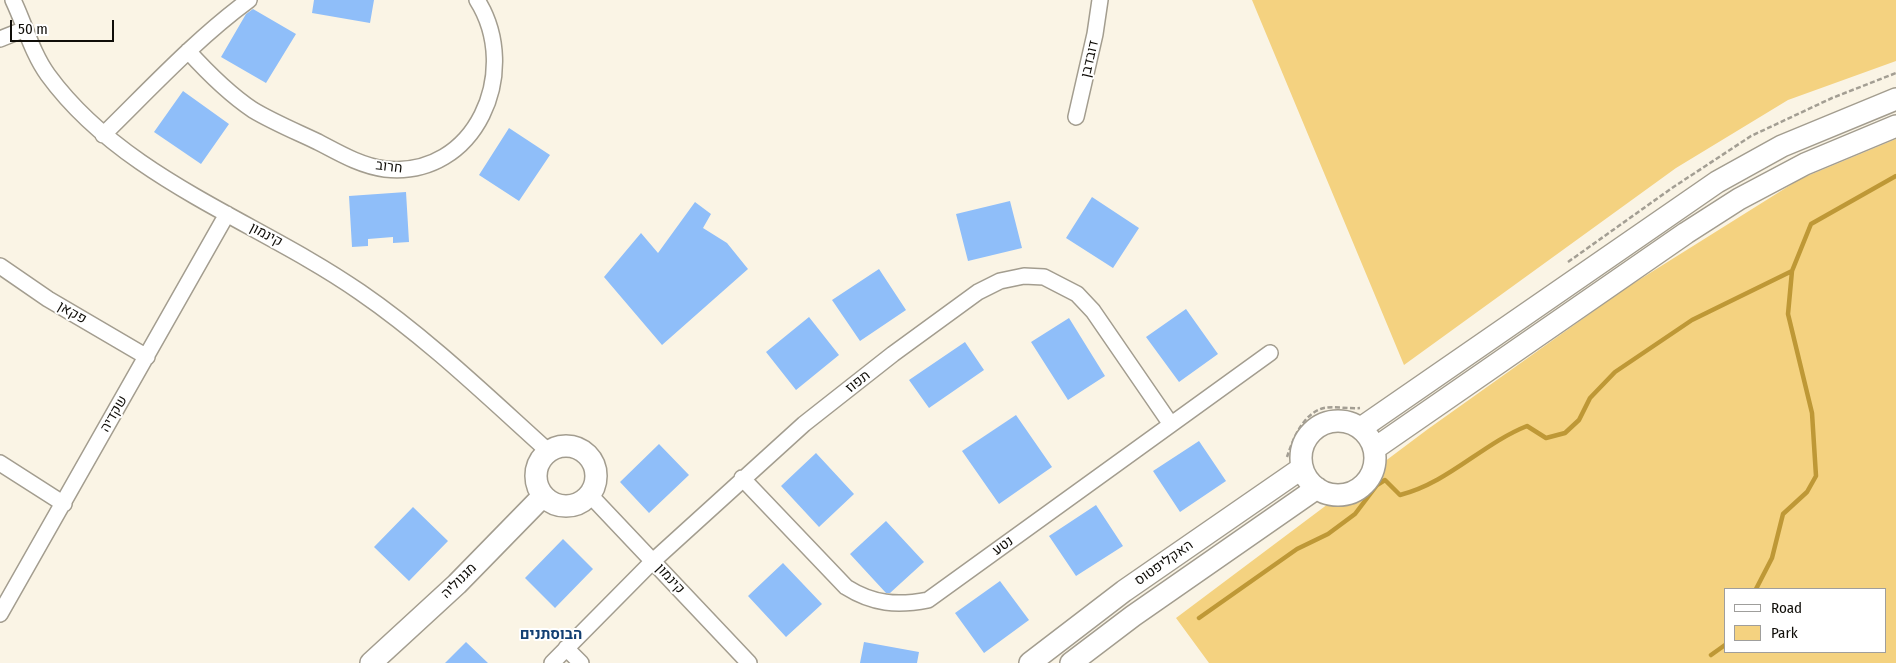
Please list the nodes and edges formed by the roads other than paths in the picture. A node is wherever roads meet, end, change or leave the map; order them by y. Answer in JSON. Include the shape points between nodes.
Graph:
{"nodes":[{"id":1,"x":13,"y":0,"type":"edge"},
{"id":2,"x":249,"y":0,"type":"edge"},
{"id":3,"x":476,"y":0,"type":"edge"},
{"id":4,"x":1100,"y":0,"type":"edge"},
{"id":5,"x":25,"y":29,"type":"junction"},
{"id":6,"x":0,"y":39,"type":"edge"},
{"id":7,"x":188,"y":51,"type":"junction"},
{"id":8,"x":1896,"y":99,"type":"edge"},
{"id":9,"x":1076,"y":117,"type":"dead end"},
{"id":10,"x":1896,"y":126,"type":"edge"},
{"id":11,"x":103,"y":135,"type":"junction"},
{"id":12,"x":227,"y":214,"type":"junction"},
{"id":13,"x":0,"y":266,"type":"edge"},
{"id":14,"x":1270,"y":353,"type":"dead end"},
{"id":15,"x":147,"y":357,"type":"junction"},
{"id":16,"x":1170,"y":423,"type":"junction"},
{"id":17,"x":1360,"y":428,"type":"junction"},
{"id":18,"x":1374,"y":448,"type":"junction"},
{"id":19,"x":548,"y":451,"type":"junction"},
{"id":20,"x":0,"y":463,"type":"edge"},
{"id":21,"x":1302,"y":468,"type":"junction"},
{"id":22,"x":742,"y":478,"type":"junction"},
{"id":23,"x":1317,"y":488,"type":"junction"},
{"id":24,"x":590,"y":495,"type":"junction"},
{"id":25,"x":543,"y":496,"type":"junction"},
{"id":26,"x":64,"y":504,"type":"junction"},
{"id":27,"x":653,"y":561,"type":"junction"},
{"id":28,"x":0,"y":614,"type":"edge"},
{"id":29,"x":566,"y":648,"type":"junction"},
{"id":30,"x":371,"y":663,"type":"edge"},
{"id":31,"x":552,"y":663,"type":"edge"},
{"id":32,"x":581,"y":663,"type":"edge"},
{"id":33,"x":750,"y":663,"type":"edge"},
{"id":34,"x":1030,"y":663,"type":"edge"},
{"id":35,"x":1071,"y":663,"type":"edge"}],
"edges":[{"from":1,"to":5,"type":"street","name":"קינמון"},
{"from":2,"to":7,"type":"street"},
{"from":3,"to":7,"type":"street","name":"חרוב","via":[[489,29],[495,64],[485,111],[468,137],[450,155],[408,170],[383,169],[351,159],[254,110],[205,70]]},
{"from":4,"to":9,"type":"street","name":"דובדבן"},
{"from":5,"to":6,"type":"street"},
{"from":5,"to":11,"type":"street","name":"קינמון","via":[[48,75]]},
{"from":7,"to":11,"type":"street"},
{"from":8,"to":17,"type":"main road","via":[[1782,146],[1717,182]]},
{"from":10,"to":18,"type":"main road","via":[[1805,164],[1723,208]]},
{"from":11,"to":12,"type":"street","name":"קינמון"},
{"from":12,"to":15,"type":"street","name":"שקדיה"},
{"from":12,"to":19,"type":"street","name":"קינמון","via":[[288,247],[367,297],[412,331]]},
{"from":13,"to":15,"type":"street","name":"פקאן","via":[[48,299]]},
{"from":14,"to":16,"type":"street","name":"נטע"},
{"from":15,"to":26,"type":"street","name":"שקדיה"},
{"from":16,"to":22,"type":"street","name":"נטע","via":[[928,600],[905,604],[882,603],[863,597],[846,586]]},
{"from":16,"to":22,"type":"street","name":"תפוז","via":[[1093,311],[1077,294],[1044,277],[1024,276],[1000,281],[978,292],[804,424]]},
{"from":17,"to":18,"type":"main road"},
{"from":17,"to":21,"type":"main road","via":[[1349,422],[1331,421],[1318,426],[1304,441]]},
{"from":18,"to":23,"type":"main road","via":[[1375,462],[1362,487],[1337,495]]},
{"from":19,"to":24,"type":"main road","via":[[573,446],[588,454],[596,470]]},
{"from":19,"to":25,"type":"main road","via":[[536,467],[535,477]]},
{"from":20,"to":26,"type":"street"},
{"from":21,"to":23,"type":"main road"},
{"from":21,"to":34,"type":"main road","name":"האקליפטוס","via":[[1124,591]]},
{"from":22,"to":27,"type":"street","name":"תפוז"},
{"from":23,"to":35,"type":"main road","name":"האקליפטוס"},
{"from":24,"to":25,"type":"main road","via":[[584,501],[567,506],[558,505]]},
{"from":24,"to":27,"type":"street","name":"קינמון"},
{"from":25,"to":30,"type":"main road","name":"מגנוליה","via":[[457,584]]},
{"from":26,"to":28,"type":"street","name":"שקדיה"},
{"from":27,"to":29,"type":"street","name":"תפוז"},
{"from":27,"to":33,"type":"street","name":"קינמון"},
{"from":29,"to":31,"type":"street","name":"תפוז"},
{"from":29,"to":32,"type":"street"}]}
